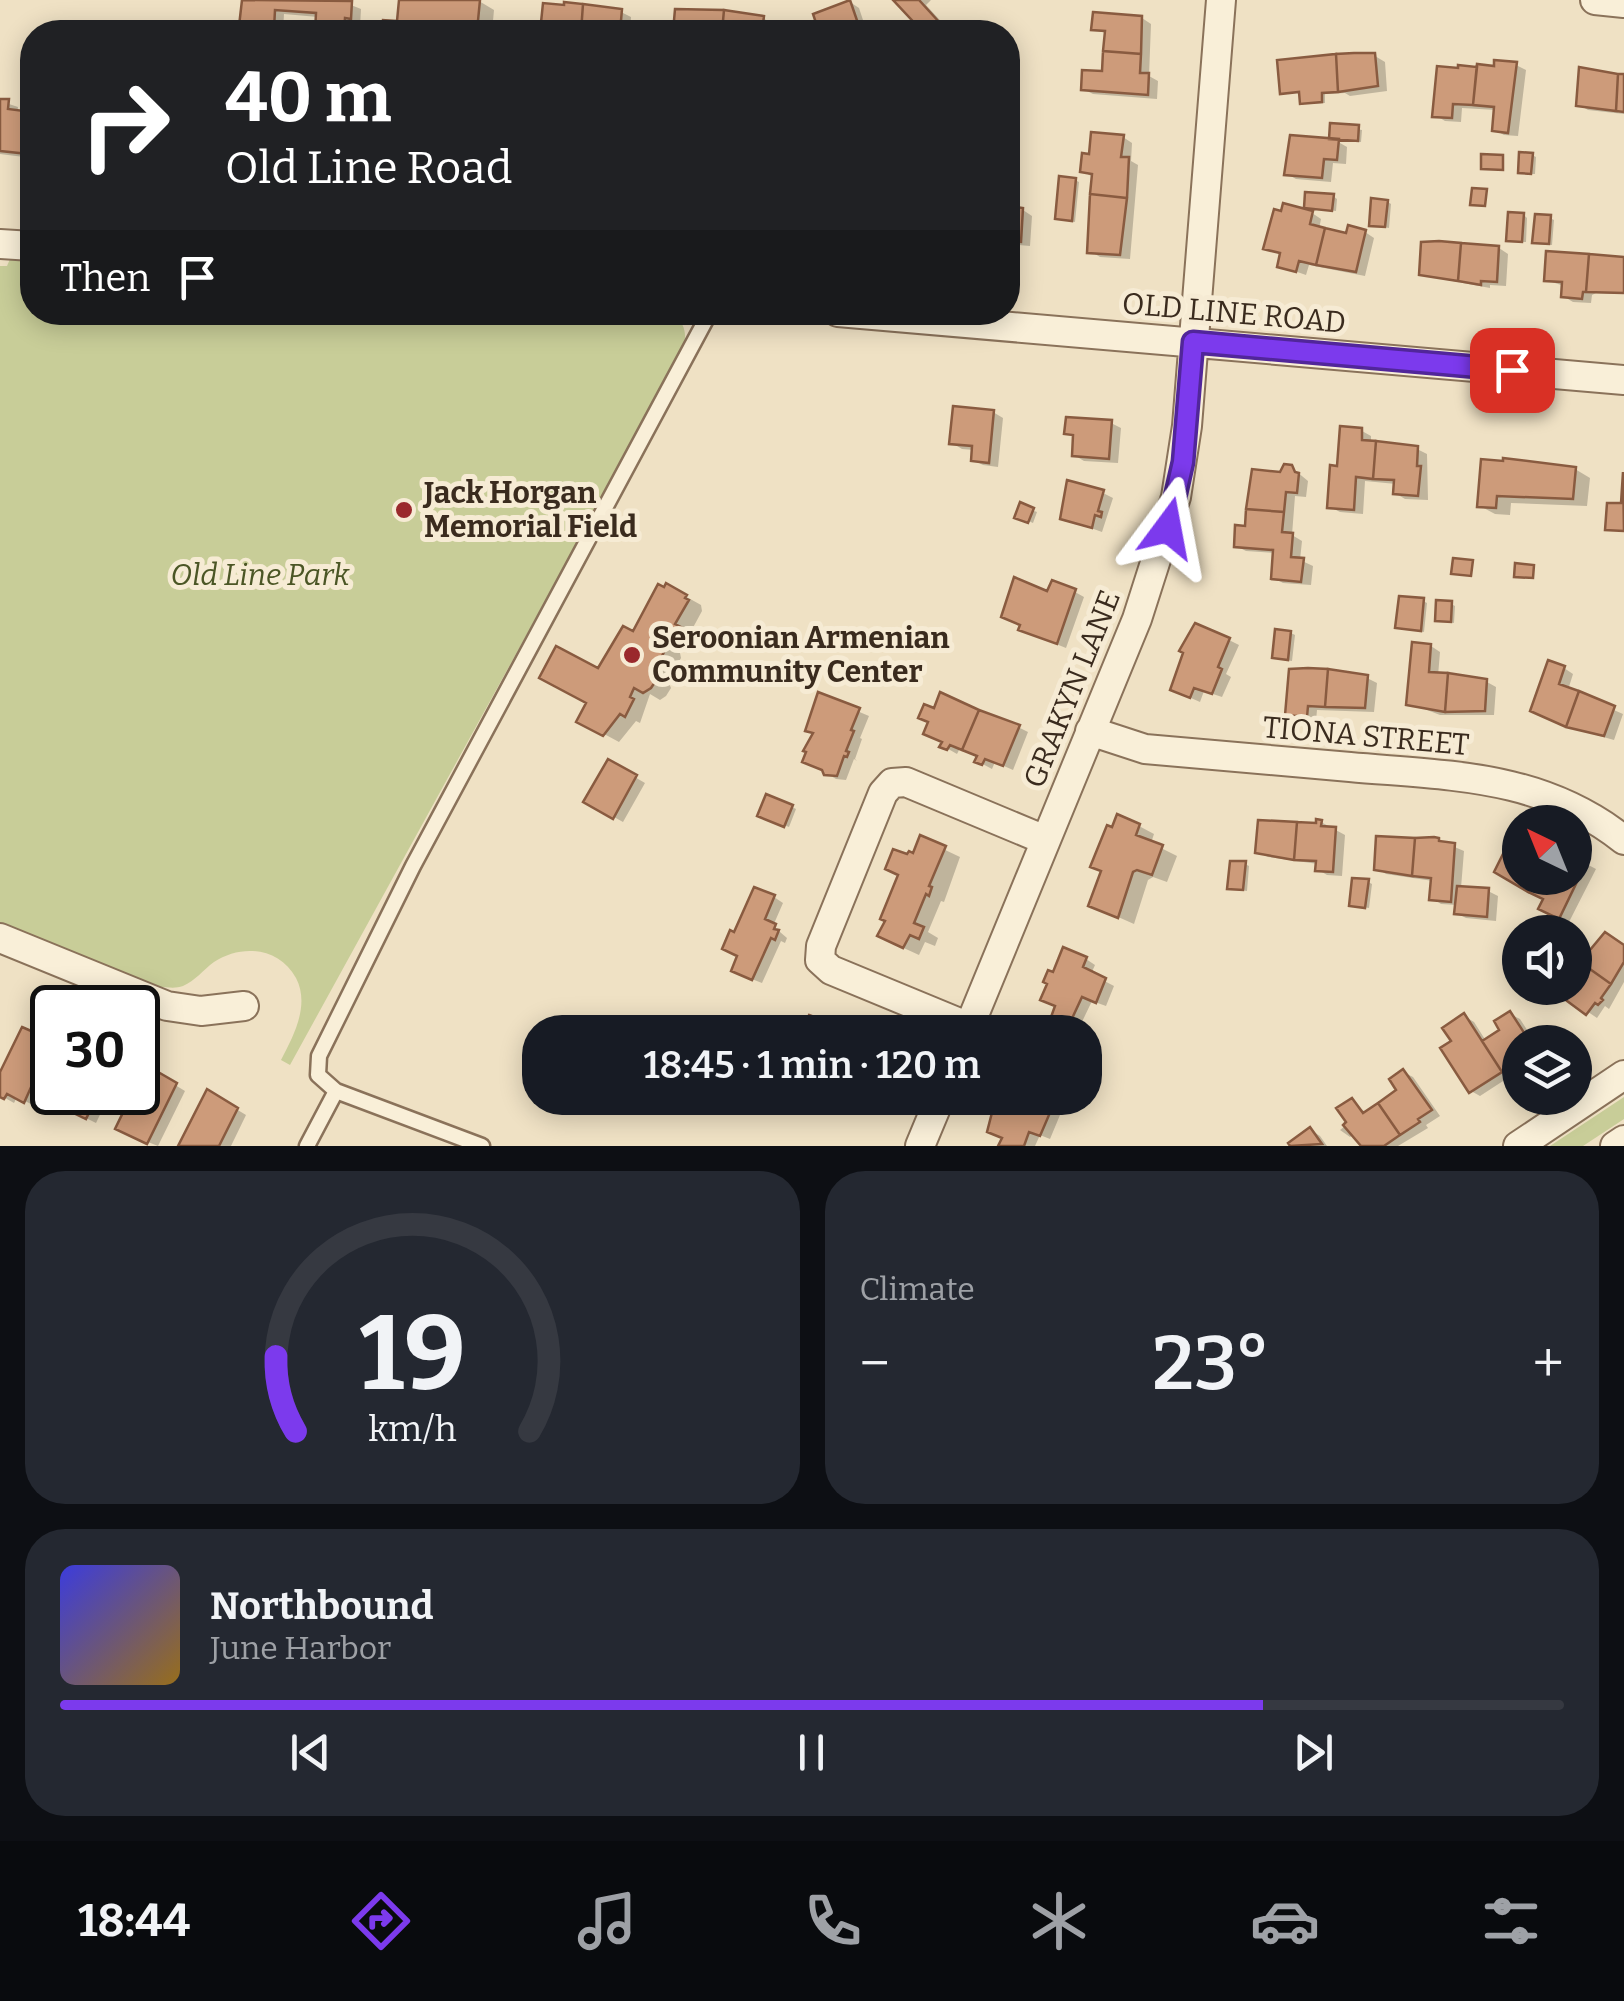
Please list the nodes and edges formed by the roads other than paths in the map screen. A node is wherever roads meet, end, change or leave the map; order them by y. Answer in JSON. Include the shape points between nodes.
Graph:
{"nodes":[{"id":1,"x":1221,"y":0,"type":"edge"},
{"id":2,"x":1595,"y":0,"type":"edge"},
{"id":3,"x":1624,"y":2,"type":"edge"},
{"id":4,"x":703,"y":325,"type":"edge"},
{"id":5,"x":992,"y":325,"type":"edge"},
{"id":6,"x":1193,"y":342,"type":"junction"},
{"id":7,"x":1624,"y":380,"type":"edge"},
{"id":8,"x":1090,"y":731,"type":"junction"},
{"id":9,"x":1045,"y":840,"type":"junction"},
{"id":10,"x":1624,"y":840,"type":"edge"},
{"id":11,"x":0,"y":938,"type":"edge"},
{"id":12,"x":244,"y":1006,"type":"dead end"},
{"id":13,"x":934,"y":1015,"type":"edge"},
{"id":14,"x":974,"y":1015,"type":"edge"},
{"id":15,"x":1624,"y":1075,"type":"edge"},
{"id":16,"x":336,"y":1091,"type":"junction"},
{"id":17,"x":933,"y":1115,"type":"edge"},
{"id":18,"x":1624,"y":1140,"type":"edge"},
{"id":19,"x":307,"y":1146,"type":"edge"},
{"id":20,"x":482,"y":1146,"type":"edge"},
{"id":21,"x":920,"y":1146,"type":"edge"},
{"id":22,"x":1518,"y":1146,"type":"edge"},
{"id":23,"x":1615,"y":1146,"type":"edge"}],
"edges":[{"from":1,"to":6,"type":"street","name":"GRAKYN LANE"},
{"from":2,"to":3,"type":"street"},
{"from":4,"to":16,"type":"lane","via":[[413,866],[319,1056],[318,1075]]},
{"from":5,"to":6,"type":"street","name":"OLD LINE ROAD"},
{"from":6,"to":7,"type":"street","name":"OLD LINE ROAD"},
{"from":6,"to":8,"type":"street","name":"GRAKYN LANE","via":[[1183,462],[1168,528]]},
{"from":8,"to":9,"type":"street","name":"GRAKYN LANE"},
{"from":8,"to":10,"type":"street","name":"TIONA STREET","via":[[1145,750],[1499,781],[1562,800]]},
{"from":9,"to":13,"type":"street","via":[[906,782],[892,783],[883,793],[820,960]]},
{"from":9,"to":14,"type":"street","name":"GRAKYN LANE"},
{"from":11,"to":12,"type":"street","via":[[166,1006],[201,1012]]},
{"from":15,"to":22,"type":"street"},
{"from":16,"to":19,"type":"lane"},
{"from":16,"to":20,"type":"lane"},
{"from":17,"to":21,"type":"street"},
{"from":18,"to":23,"type":"street"}]}
